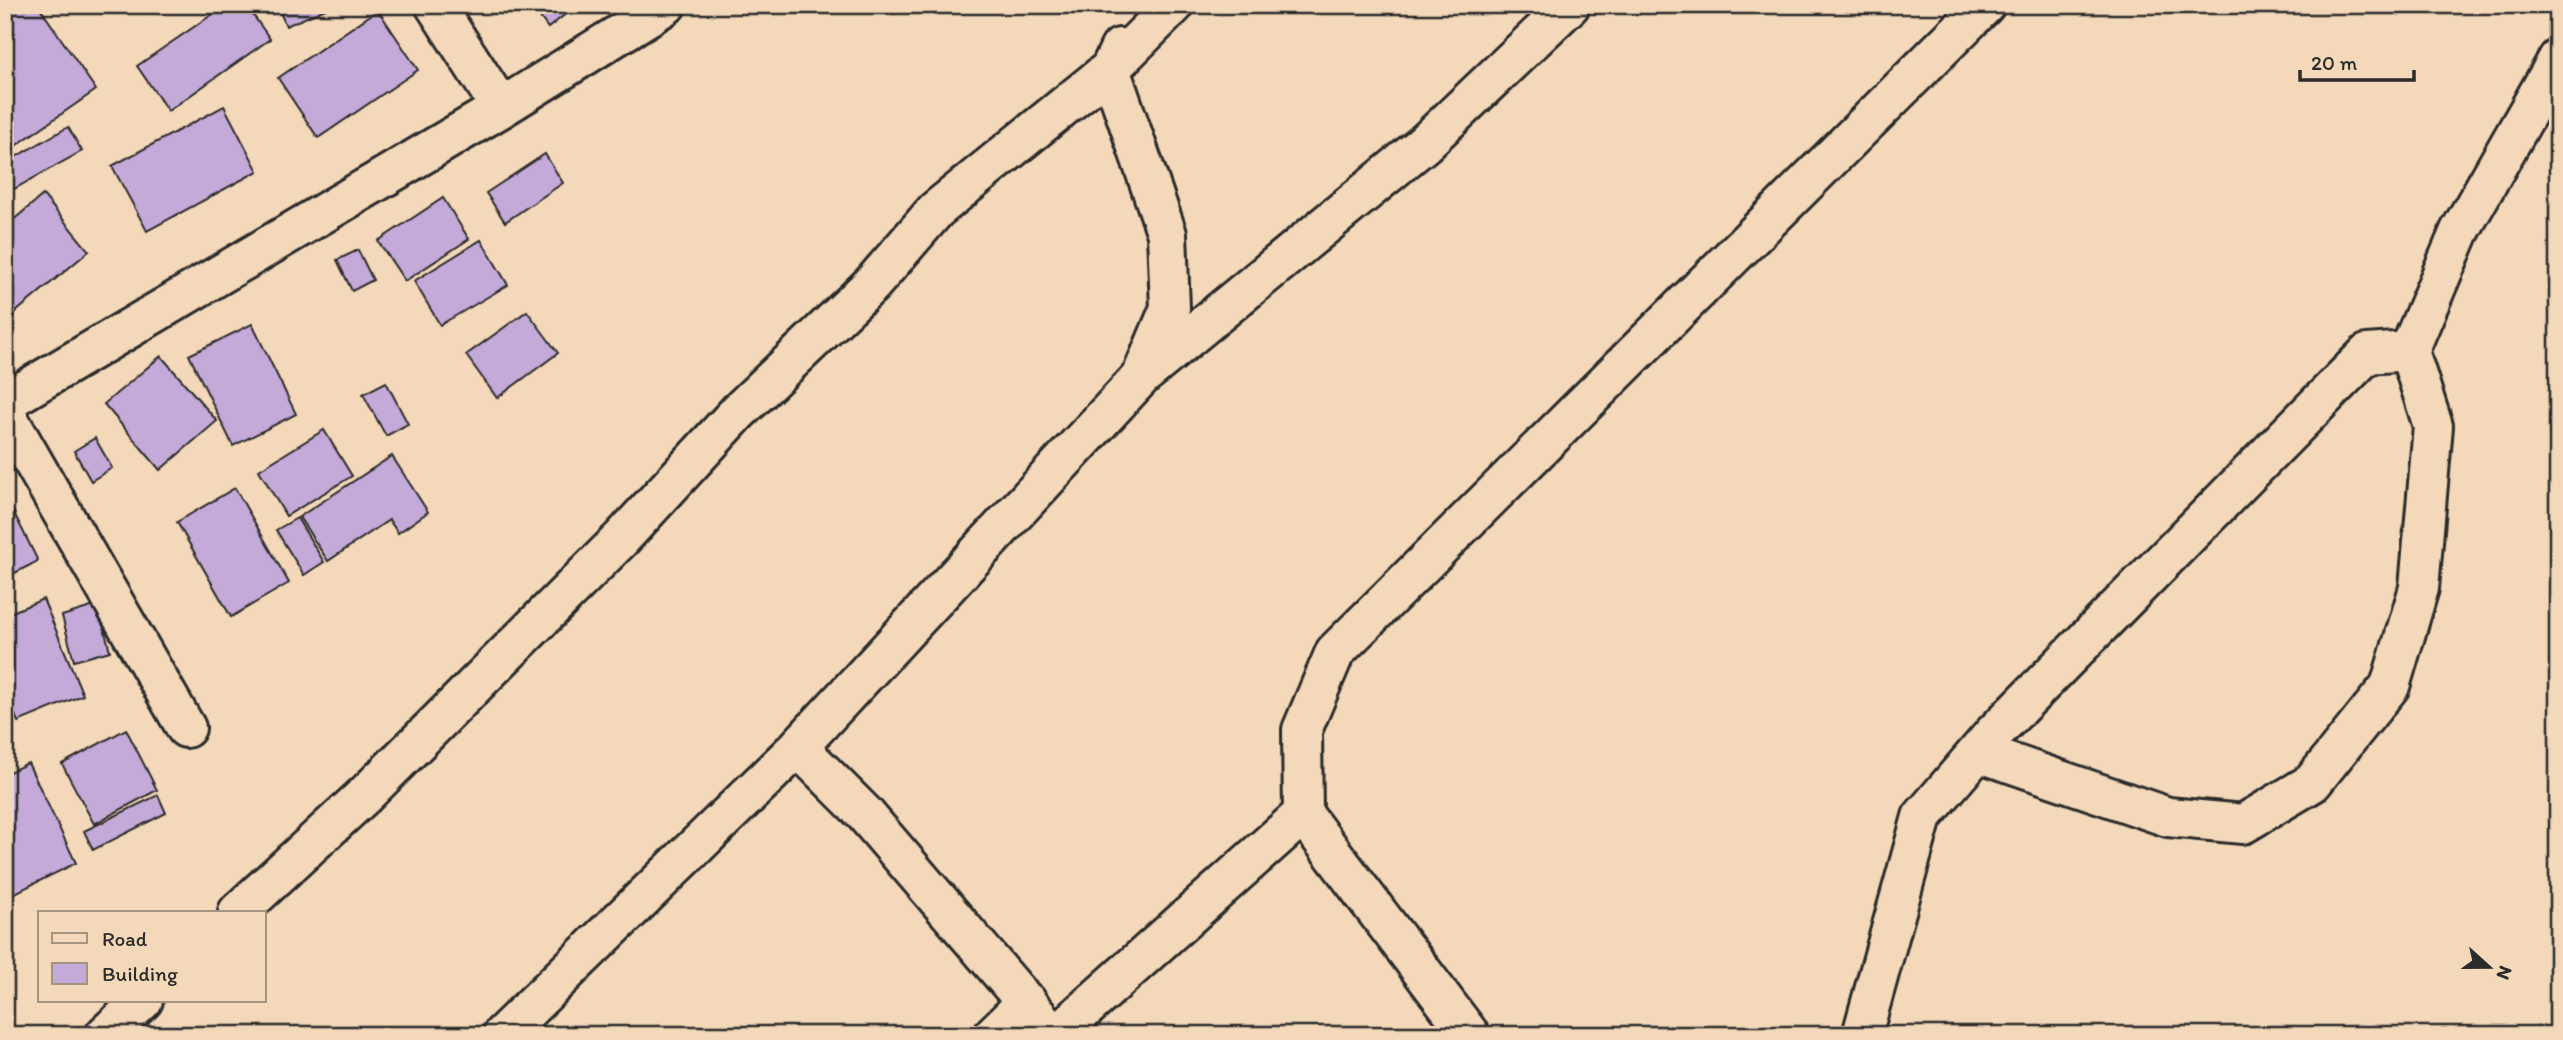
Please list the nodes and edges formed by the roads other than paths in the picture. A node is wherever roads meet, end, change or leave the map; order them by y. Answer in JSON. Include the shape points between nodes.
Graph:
{"nodes":[{"id":1,"x":435,"y":5,"type":"edge"},
{"id":2,"x":666,"y":5,"type":"edge"},
{"id":3,"x":1139,"y":5,"type":"edge"},
{"id":4,"x":1174,"y":5,"type":"edge"},
{"id":5,"x":1570,"y":5,"type":"edge"},
{"id":6,"x":1985,"y":5,"type":"edge"},
{"id":7,"x":2558,"y":59,"type":"edge"},
{"id":8,"x":1110,"y":69,"type":"junction"},
{"id":9,"x":501,"y":108,"type":"junction"},
{"id":10,"x":2409,"y":351,"type":"junction"},
{"id":11,"x":1142,"y":376,"type":"junction"},
{"id":12,"x":5,"y":402,"type":"edge"},
{"id":13,"x":5,"y":413,"type":"edge"},
{"id":14,"x":186,"y":728,"type":"dead end"},
{"id":15,"x":798,"y":747,"type":"junction"},
{"id":16,"x":1978,"y":752,"type":"junction"},
{"id":17,"x":1303,"y":814,"type":"junction"},
{"id":18,"x":239,"y":911,"type":"edge"},
{"id":19,"x":141,"y":1002,"type":"edge"},
{"id":20,"x":1027,"y":1002,"type":"junction"},
{"id":21,"x":105,"y":1035,"type":"edge"},
{"id":22,"x":502,"y":1035,"type":"edge"},
{"id":23,"x":993,"y":1035,"type":"edge"},
{"id":24,"x":1055,"y":1035,"type":"edge"},
{"id":25,"x":1469,"y":1035,"type":"edge"},
{"id":26,"x":1862,"y":1035,"type":"edge"}],
"edges":[{"from":1,"to":9,"type":"street"},
{"from":2,"to":9,"type":"street"},
{"from":3,"to":8,"type":"street"},
{"from":4,"to":8,"type":"street"},
{"from":5,"to":11,"type":"street","via":[[1424,144]]},
{"from":6,"to":17,"type":"street","via":[[1335,652],[1302,730]]},
{"from":7,"to":10,"type":"street","via":[[2460,231]]},
{"from":8,"to":11,"type":"street","via":[[1167,234],[1170,308]]},
{"from":8,"to":18,"type":"street","via":[[936,210],[872,284],[738,412],[622,538],[367,793]]},
{"from":9,"to":12,"type":"street"},
{"from":10,"to":16,"type":"street","via":[[2367,354]]},
{"from":10,"to":16,"type":"street","via":[[2433,426],[2419,589],[2390,686],[2312,783],[2244,824],[2168,817]]},
{"from":11,"to":15,"type":"street"},
{"from":13,"to":14,"type":"street"},
{"from":15,"to":20,"type":"street","via":[[864,813]]},
{"from":15,"to":22,"type":"street"},
{"from":16,"to":26,"type":"street","via":[[1922,817]]},
{"from":17,"to":24,"type":"street"},
{"from":17,"to":25,"type":"street"},
{"from":19,"to":21,"type":"street"},
{"from":20,"to":23,"type":"street"},
{"from":20,"to":24,"type":"street"}]}
